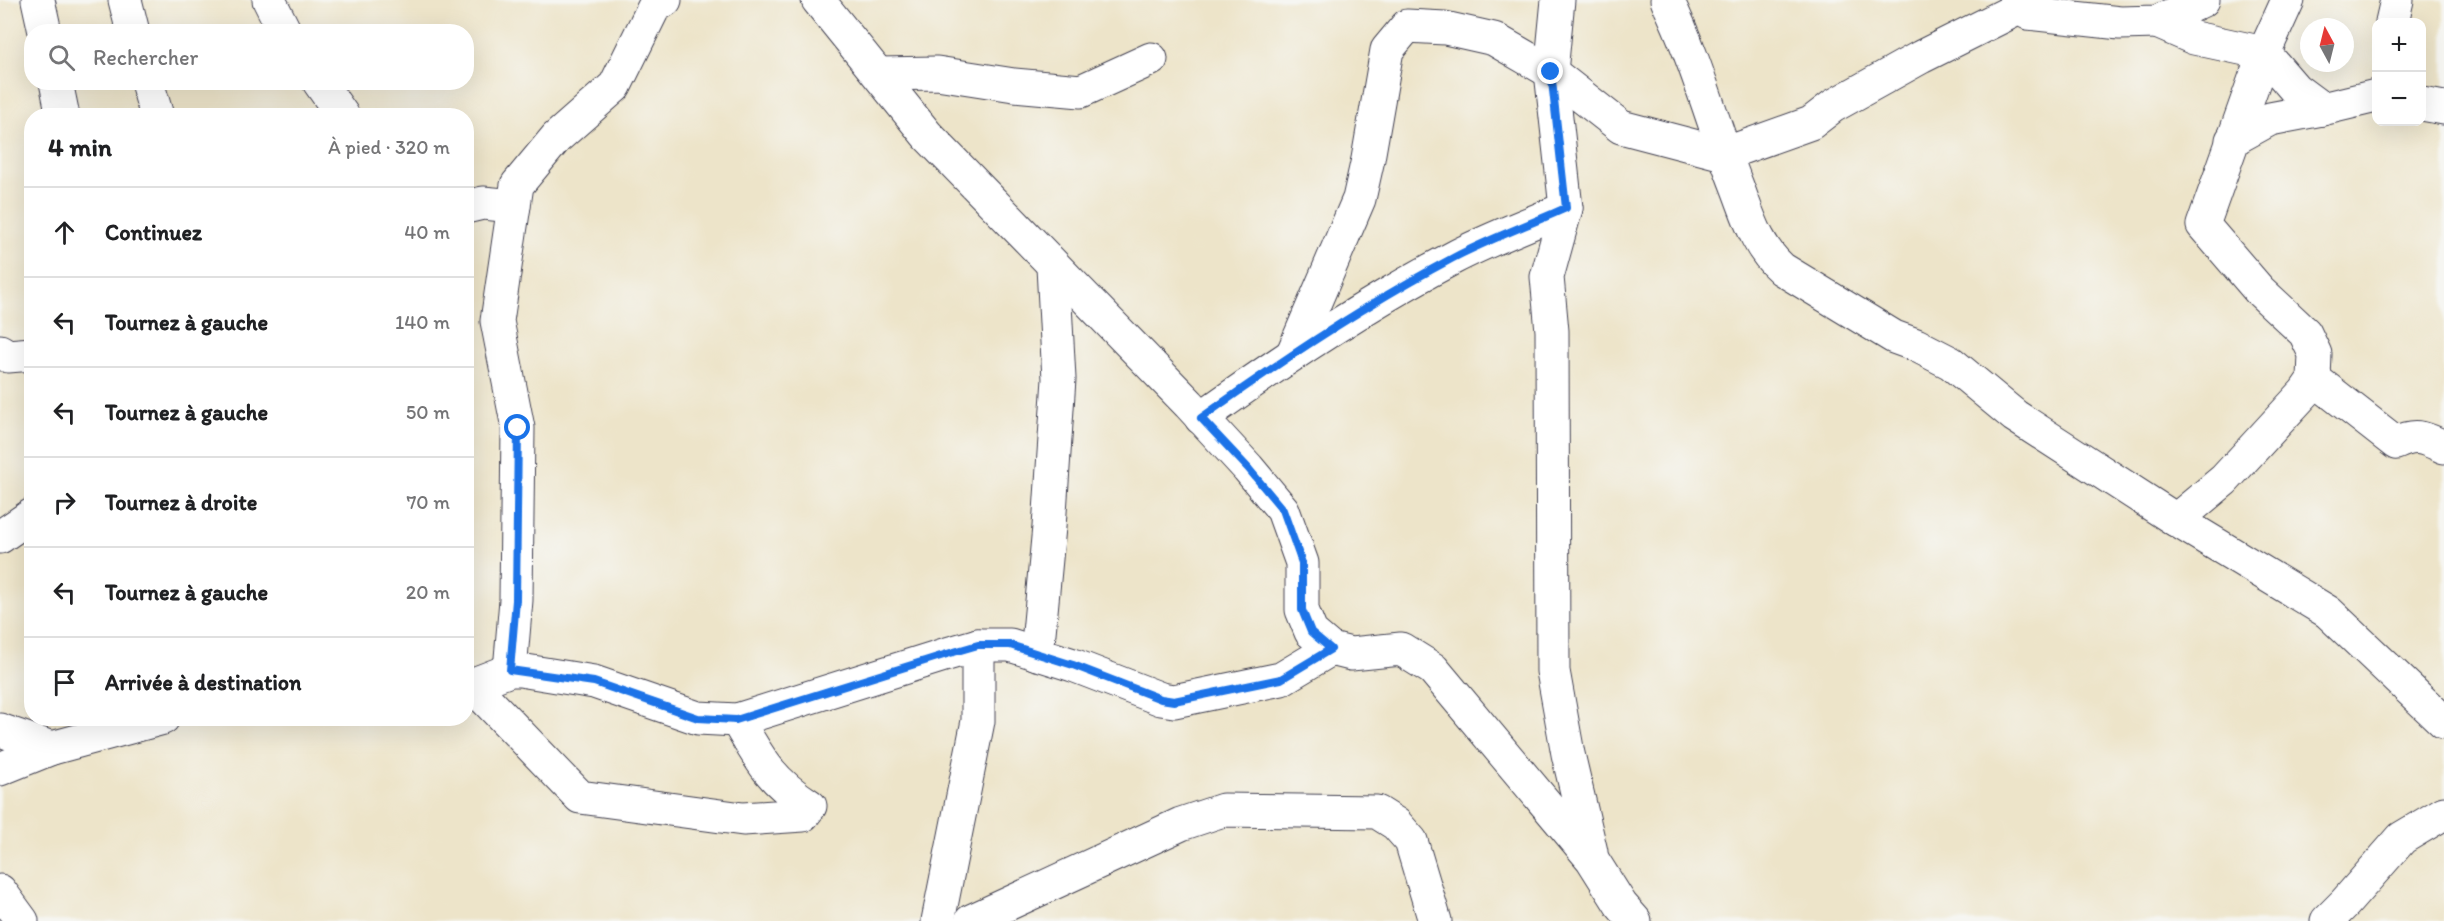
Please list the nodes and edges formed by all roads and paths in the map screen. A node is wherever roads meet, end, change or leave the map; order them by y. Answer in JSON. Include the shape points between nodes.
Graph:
{"nodes":[{"id":1,"x":38,"y":0,"type":"edge"},
{"id":2,"x":125,"y":0,"type":"edge"},
{"id":3,"x":269,"y":0,"type":"edge"},
{"id":4,"x":665,"y":0,"type":"edge"},
{"id":5,"x":818,"y":0,"type":"edge"},
{"id":6,"x":1558,"y":0,"type":"edge"},
{"id":7,"x":1667,"y":0,"type":"edge"},
{"id":8,"x":2203,"y":0,"type":"edge"},
{"id":9,"x":2288,"y":0,"type":"edge"},
{"id":10,"x":2397,"y":0,"type":"edge"},
{"id":11,"x":2014,"y":4,"type":"edge"},
{"id":12,"x":2393,"y":18,"type":"edge"},
{"id":13,"x":2157,"y":22,"type":"junction"},
{"id":14,"x":43,"y":24,"type":"edge"},
{"id":15,"x":131,"y":24,"type":"edge"},
{"id":16,"x":281,"y":24,"type":"edge"},
{"id":17,"x":2264,"y":53,"type":"junction"},
{"id":18,"x":1151,"y":59,"type":"dead end"},
{"id":19,"x":1551,"y":72,"type":"junction"},
{"id":20,"x":879,"y":74,"type":"junction"},
{"id":21,"x":58,"y":90,"type":"edge"},
{"id":22,"x":149,"y":90,"type":"edge"},
{"id":23,"x":325,"y":90,"type":"edge"},
{"id":24,"x":2372,"y":97,"type":"edge"},
{"id":25,"x":2426,"y":105,"type":"edge"},
{"id":26,"x":61,"y":108,"type":"edge"},
{"id":27,"x":155,"y":108,"type":"edge"},
{"id":28,"x":337,"y":108,"type":"edge"},
{"id":29,"x":2444,"y":108,"type":"edge"},
{"id":30,"x":2322,"y":109,"type":"junction"},
{"id":31,"x":2232,"y":140,"type":"junction"},
{"id":32,"x":1724,"y":154,"type":"junction"},
{"id":33,"x":474,"y":205,"type":"edge"},
{"id":34,"x":514,"y":206,"type":"junction"},
{"id":35,"x":1566,"y":208,"type":"junction"},
{"id":36,"x":1053,"y":267,"type":"junction"},
{"id":37,"x":0,"y":351,"type":"edge"},
{"id":38,"x":1293,"y":353,"type":"junction"},
{"id":39,"x":24,"y":355,"type":"edge"},
{"id":40,"x":2313,"y":379,"type":"junction"},
{"id":41,"x":1201,"y":418,"type":"junction"},
{"id":42,"x":2444,"y":447,"type":"edge"},
{"id":43,"x":24,"y":520,"type":"edge"},
{"id":44,"x":2176,"y":520,"type":"junction"},
{"id":45,"x":0,"y":537,"type":"edge"},
{"id":46,"x":978,"y":645,"type":"junction"},
{"id":47,"x":1331,"y":649,"type":"junction"},
{"id":48,"x":1037,"y":654,"type":"junction"},
{"id":49,"x":510,"y":670,"type":"junction"},
{"id":50,"x":474,"y":684,"type":"edge"},
{"id":51,"x":474,"y":691,"type":"edge"},
{"id":52,"x":736,"y":720,"type":"junction"},
{"id":53,"x":2444,"y":722,"type":"edge"},
{"id":54,"x":133,"y":726,"type":"edge"},
{"id":55,"x":0,"y":730,"type":"edge"},
{"id":56,"x":52,"y":748,"type":"junction"},
{"id":57,"x":0,"y":769,"type":"edge"},
{"id":58,"x":2444,"y":813,"type":"edge"},
{"id":59,"x":1592,"y":859,"type":"junction"},
{"id":60,"x":0,"y":891,"type":"edge"},
{"id":61,"x":22,"y":921,"type":"edge"},
{"id":62,"x":938,"y":921,"type":"edge"},
{"id":63,"x":971,"y":921,"type":"edge"},
{"id":64,"x":1436,"y":921,"type":"edge"},
{"id":65,"x":1635,"y":921,"type":"edge"},
{"id":66,"x":2326,"y":921,"type":"edge"}],
"edges":[{"from":1,"to":14,"type":"street"},
{"from":2,"to":15,"type":"street"},
{"from":3,"to":16,"type":"street"},
{"from":4,"to":34,"type":"street","via":[[654,7],[615,86],[550,146],[517,185]]},
{"from":5,"to":20,"type":"street"},
{"from":6,"to":19,"type":"street"},
{"from":7,"to":32,"type":"street"},
{"from":8,"to":13,"type":"street"},
{"from":9,"to":17,"type":"street"},
{"from":10,"to":12,"type":"street"},
{"from":11,"to":13,"type":"street","via":[[2028,13],[2120,23]]},
{"from":11,"to":32,"type":"street","via":[[1833,106],[1810,123]]},
{"from":13,"to":17,"type":"street","via":[[2194,38]]},
{"from":17,"to":30,"type":"street","via":[[2295,89]]},
{"from":17,"to":31,"type":"street"},
{"from":18,"to":20,"type":"street","via":[[1081,91],[937,73]]},
{"from":19,"to":32,"type":"street","via":[[1622,127]]},
{"from":19,"to":35,"type":"street"},
{"from":19,"to":38,"type":"street","via":[[1494,39],[1445,28],[1407,26],[1387,50],[1359,199]]},
{"from":20,"to":36,"type":"street","via":[[927,135]]},
{"from":21,"to":26,"type":"street"},
{"from":22,"to":27,"type":"street"},
{"from":23,"to":28,"type":"street"},
{"from":24,"to":30,"type":"street"},
{"from":25,"to":29,"type":"street"},
{"from":30,"to":31,"type":"street","via":[[2270,119]]},
{"from":31,"to":40,"type":"street","via":[[2203,225],[2259,290],[2305,333],[2315,354]]},
{"from":32,"to":44,"type":"street","via":[[1759,242],[1782,269],[1894,337],[1951,363],[2015,416]]},
{"from":33,"to":34,"type":"street"},
{"from":34,"to":49,"type":"street","via":[[497,321],[518,428],[516,600]]},
{"from":35,"to":38,"type":"street","via":[[1455,257]]},
{"from":35,"to":59,"type":"street","via":[[1547,277],[1552,331],[1553,671]]},
{"from":36,"to":41,"type":"street"},
{"from":36,"to":48,"type":"street","via":[[1059,380]]},
{"from":37,"to":39,"type":"street","via":[[8,356]]},
{"from":38,"to":41,"type":"street"},
{"from":40,"to":42,"type":"street","via":[[2396,443],[2410,437],[2425,438]]},
{"from":40,"to":44,"type":"street","via":[[2224,480]]},
{"from":41,"to":47,"type":"street","via":[[1283,510],[1302,563],[1302,610],[1311,632]]},
{"from":43,"to":45,"type":"street"},
{"from":44,"to":53,"type":"street","via":[[2328,612]]},
{"from":46,"to":48,"type":"street","via":[[1010,645]]},
{"from":46,"to":52,"type":"street"},
{"from":46,"to":62,"type":"street","via":[[978,720]]},
{"from":47,"to":48,"type":"street","via":[[1281,679],[1174,701]]},
{"from":47,"to":59,"type":"street","via":[[1351,654],[1401,649],[1433,669]]},
{"from":49,"to":50,"type":"street"},
{"from":49,"to":52,"type":"street","via":[[594,682],[698,718]]},
{"from":51,"to":52,"type":"street","via":[[580,797],[743,819],[803,815],[810,806],[763,766]]},
{"from":54,"to":56,"type":"street"},
{"from":55,"to":56,"type":"street"},
{"from":56,"to":57,"type":"street"},
{"from":58,"to":66,"type":"street","via":[[2402,838]]},
{"from":59,"to":65,"type":"street"},
{"from":60,"to":61,"type":"street"},
{"from":63,"to":64,"type":"street","via":[[1181,824],[1223,810],[1377,812],[1396,824],[1411,841]]}]}
